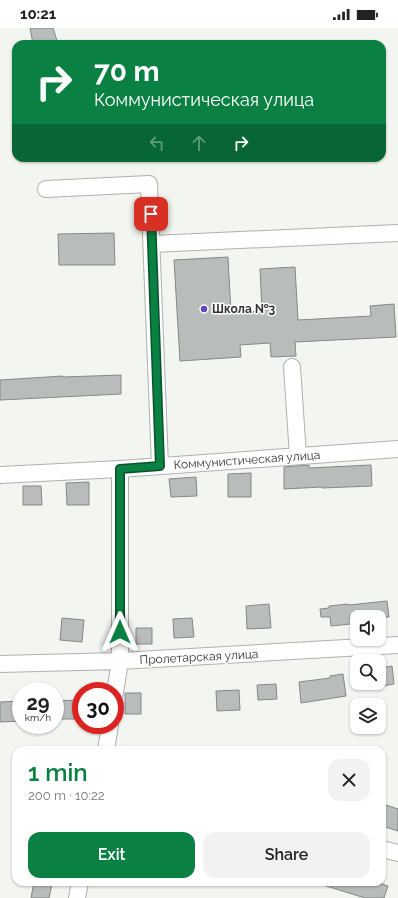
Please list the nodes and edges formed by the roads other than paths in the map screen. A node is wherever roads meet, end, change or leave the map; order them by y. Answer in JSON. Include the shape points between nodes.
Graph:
{"nodes":[{"id":1,"x":46,"y":189,"type":"dead end"},
{"id":2,"x":398,"y":233,"type":"edge"},
{"id":3,"x":152,"y":244,"type":"junction"},
{"id":4,"x":292,"y":367,"type":"dead end"},
{"id":5,"x":398,"y":448,"type":"edge"},
{"id":6,"x":298,"y":456,"type":"junction"},
{"id":7,"x":160,"y":466,"type":"junction"},
{"id":8,"x":120,"y":469,"type":"junction"},
{"id":9,"x":0,"y":475,"type":"edge"},
{"id":10,"x":398,"y":645,"type":"edge"},
{"id":11,"x":120,"y":661,"type":"junction"},
{"id":12,"x":0,"y":664,"type":"edge"},
{"id":13,"x":117,"y":682,"type":"edge"},
{"id":14,"x":109,"y":734,"type":"edge"},
{"id":15,"x":107,"y":746,"type":"edge"},
{"id":16,"x":386,"y":850,"type":"edge"},
{"id":17,"x":398,"y":853,"type":"edge"},
{"id":18,"x":79,"y":886,"type":"edge"},
{"id":19,"x":77,"y":898,"type":"edge"}],
"edges":[{"from":1,"to":3,"type":"street","via":[[149,184]]},
{"from":2,"to":3,"type":"street"},
{"from":3,"to":7,"type":"street"},
{"from":4,"to":6,"type":"street"},
{"from":5,"to":6,"type":"street","name":"Коммунистическая улица"},
{"from":6,"to":7,"type":"street","name":"Коммунистическая улица"},
{"from":7,"to":8,"type":"street","name":"Коммунистическая улица"},
{"from":8,"to":9,"type":"street","name":"Коммунистическая улица"},
{"from":8,"to":11,"type":"street"},
{"from":10,"to":11,"type":"street","name":"Пролетарская улица"},
{"from":11,"to":12,"type":"street","name":"Пролетарская улица"},
{"from":11,"to":13,"type":"street"},
{"from":14,"to":15,"type":"street"},
{"from":16,"to":17,"type":"street"},
{"from":18,"to":19,"type":"street"}]}
